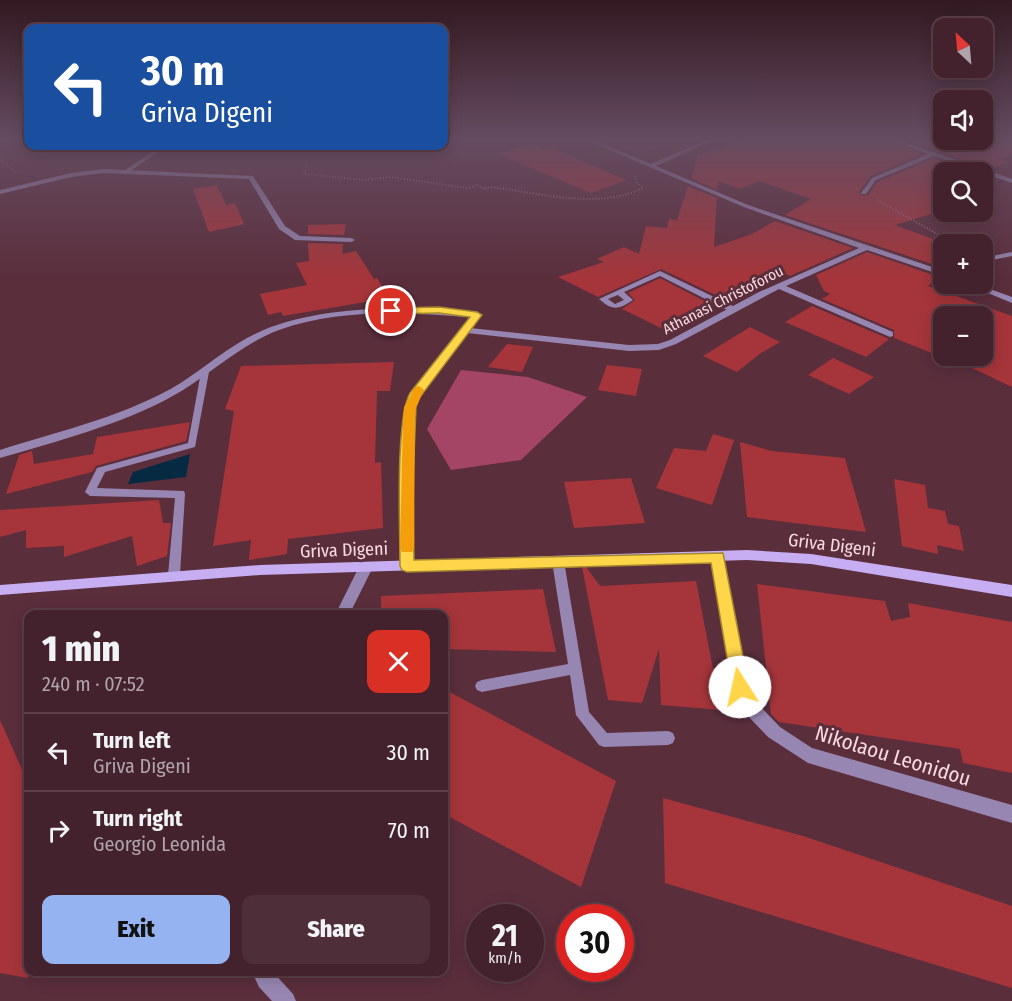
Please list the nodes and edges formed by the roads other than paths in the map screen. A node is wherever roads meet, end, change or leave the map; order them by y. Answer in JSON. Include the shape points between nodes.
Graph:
{"nodes":[{"id":1,"x":30,"y":185,"type":"edge"},
{"id":2,"x":255,"y":185,"type":"edge"},
{"id":3,"x":695,"y":185,"type":"edge"},
{"id":4,"x":870,"y":185,"type":"edge"},
{"id":5,"x":0,"y":192,"type":"edge"},
{"id":6,"x":864,"y":193,"type":"road end"},
{"id":7,"x":351,"y":240,"type":"dead end"},
{"id":8,"x":867,"y":247,"type":"junction"},
{"id":9,"x":1012,"y":254,"type":"edge"},
{"id":10,"x":993,"y":258,"type":"edge"},
{"id":11,"x":933,"y":270,"type":"edge"},
{"id":12,"x":779,"y":286,"type":"junction"},
{"id":13,"x":619,"y":292,"type":"dead end"},
{"id":14,"x":993,"y":293,"type":"edge"},
{"id":15,"x":1012,"y":300,"type":"edge"},
{"id":16,"x":734,"y":310,"type":"junction"},
{"id":17,"x":463,"y":330,"type":"junction"},
{"id":18,"x":890,"y":334,"type":"dead end"},
{"id":19,"x":205,"y":372,"type":"junction"},
{"id":20,"x":0,"y":454,"type":"edge"},
{"id":21,"x":718,"y":557,"type":"junction"},
{"id":22,"x":558,"y":561,"type":"junction"},
{"id":23,"x":407,"y":566,"type":"junction"},
{"id":24,"x":366,"y":567,"type":"junction"},
{"id":25,"x":174,"y":575,"type":"junction"},
{"id":26,"x":0,"y":590,"type":"edge"},
{"id":27,"x":1012,"y":591,"type":"edge"},
{"id":28,"x":344,"y":610,"type":"edge"},
{"id":29,"x":575,"y":668,"type":"junction"},
{"id":30,"x":482,"y":686,"type":"dead end"},
{"id":31,"x":668,"y":738,"type":"dead end"},
{"id":32,"x":1012,"y":814,"type":"edge"},
{"id":33,"x":264,"y":976,"type":"edge"},
{"id":34,"x":286,"y":1001,"type":"edge"}],
"edges":[{"from":1,"to":5,"type":"street"},
{"from":2,"to":7,"type":"street","via":[[282,227],[298,238]]},
{"from":3,"to":8,"type":"street"},
{"from":4,"to":6,"type":"street"},
{"from":8,"to":11,"type":"street"},
{"from":8,"to":12,"type":"street","name":"Athanasi Christoforou"},
{"from":9,"to":10,"type":"street"},
{"from":12,"to":16,"type":"street","name":"Athanasi Christoforou"},
{"from":12,"to":18,"type":"street"},
{"from":13,"to":16,"type":"lane","via":[[660,273]]},
{"from":14,"to":15,"type":"street"},
{"from":16,"to":17,"type":"street","name":"Athanasi Christoforou","via":[[673,342],[644,348]]},
{"from":17,"to":19,"type":"street","via":[[477,315],[408,310],[309,321],[258,336]]},
{"from":17,"to":23,"type":"street","via":[[410,407]]},
{"from":19,"to":20,"type":"street","via":[[137,409]]},
{"from":19,"to":25,"type":"lane","via":[[192,445],[101,470],[90,492],[180,494]]},
{"from":21,"to":22,"type":"main road","name":"Griva Digeni"},
{"from":21,"to":27,"type":"main road","name":"Griva Digeni","via":[[811,559]]},
{"from":21,"to":32,"type":"street","name":"Nikolaou Leonidou","via":[[740,687],[752,709],[774,732],[808,755]]},
{"from":22,"to":23,"type":"main road","name":"Griva Digeni"},
{"from":22,"to":29,"type":"lane"},
{"from":23,"to":24,"type":"main road","name":"Griva Digeni"},
{"from":24,"to":25,"type":"main road","name":"Griva Digeni"},
{"from":24,"to":28,"type":"street"},
{"from":25,"to":26,"type":"main road","name":"Griva Digeni"},
{"from":29,"to":30,"type":"lane"},
{"from":29,"to":31,"type":"lane","via":[[583,715],[604,740]]},
{"from":33,"to":34,"type":"street"}]}
